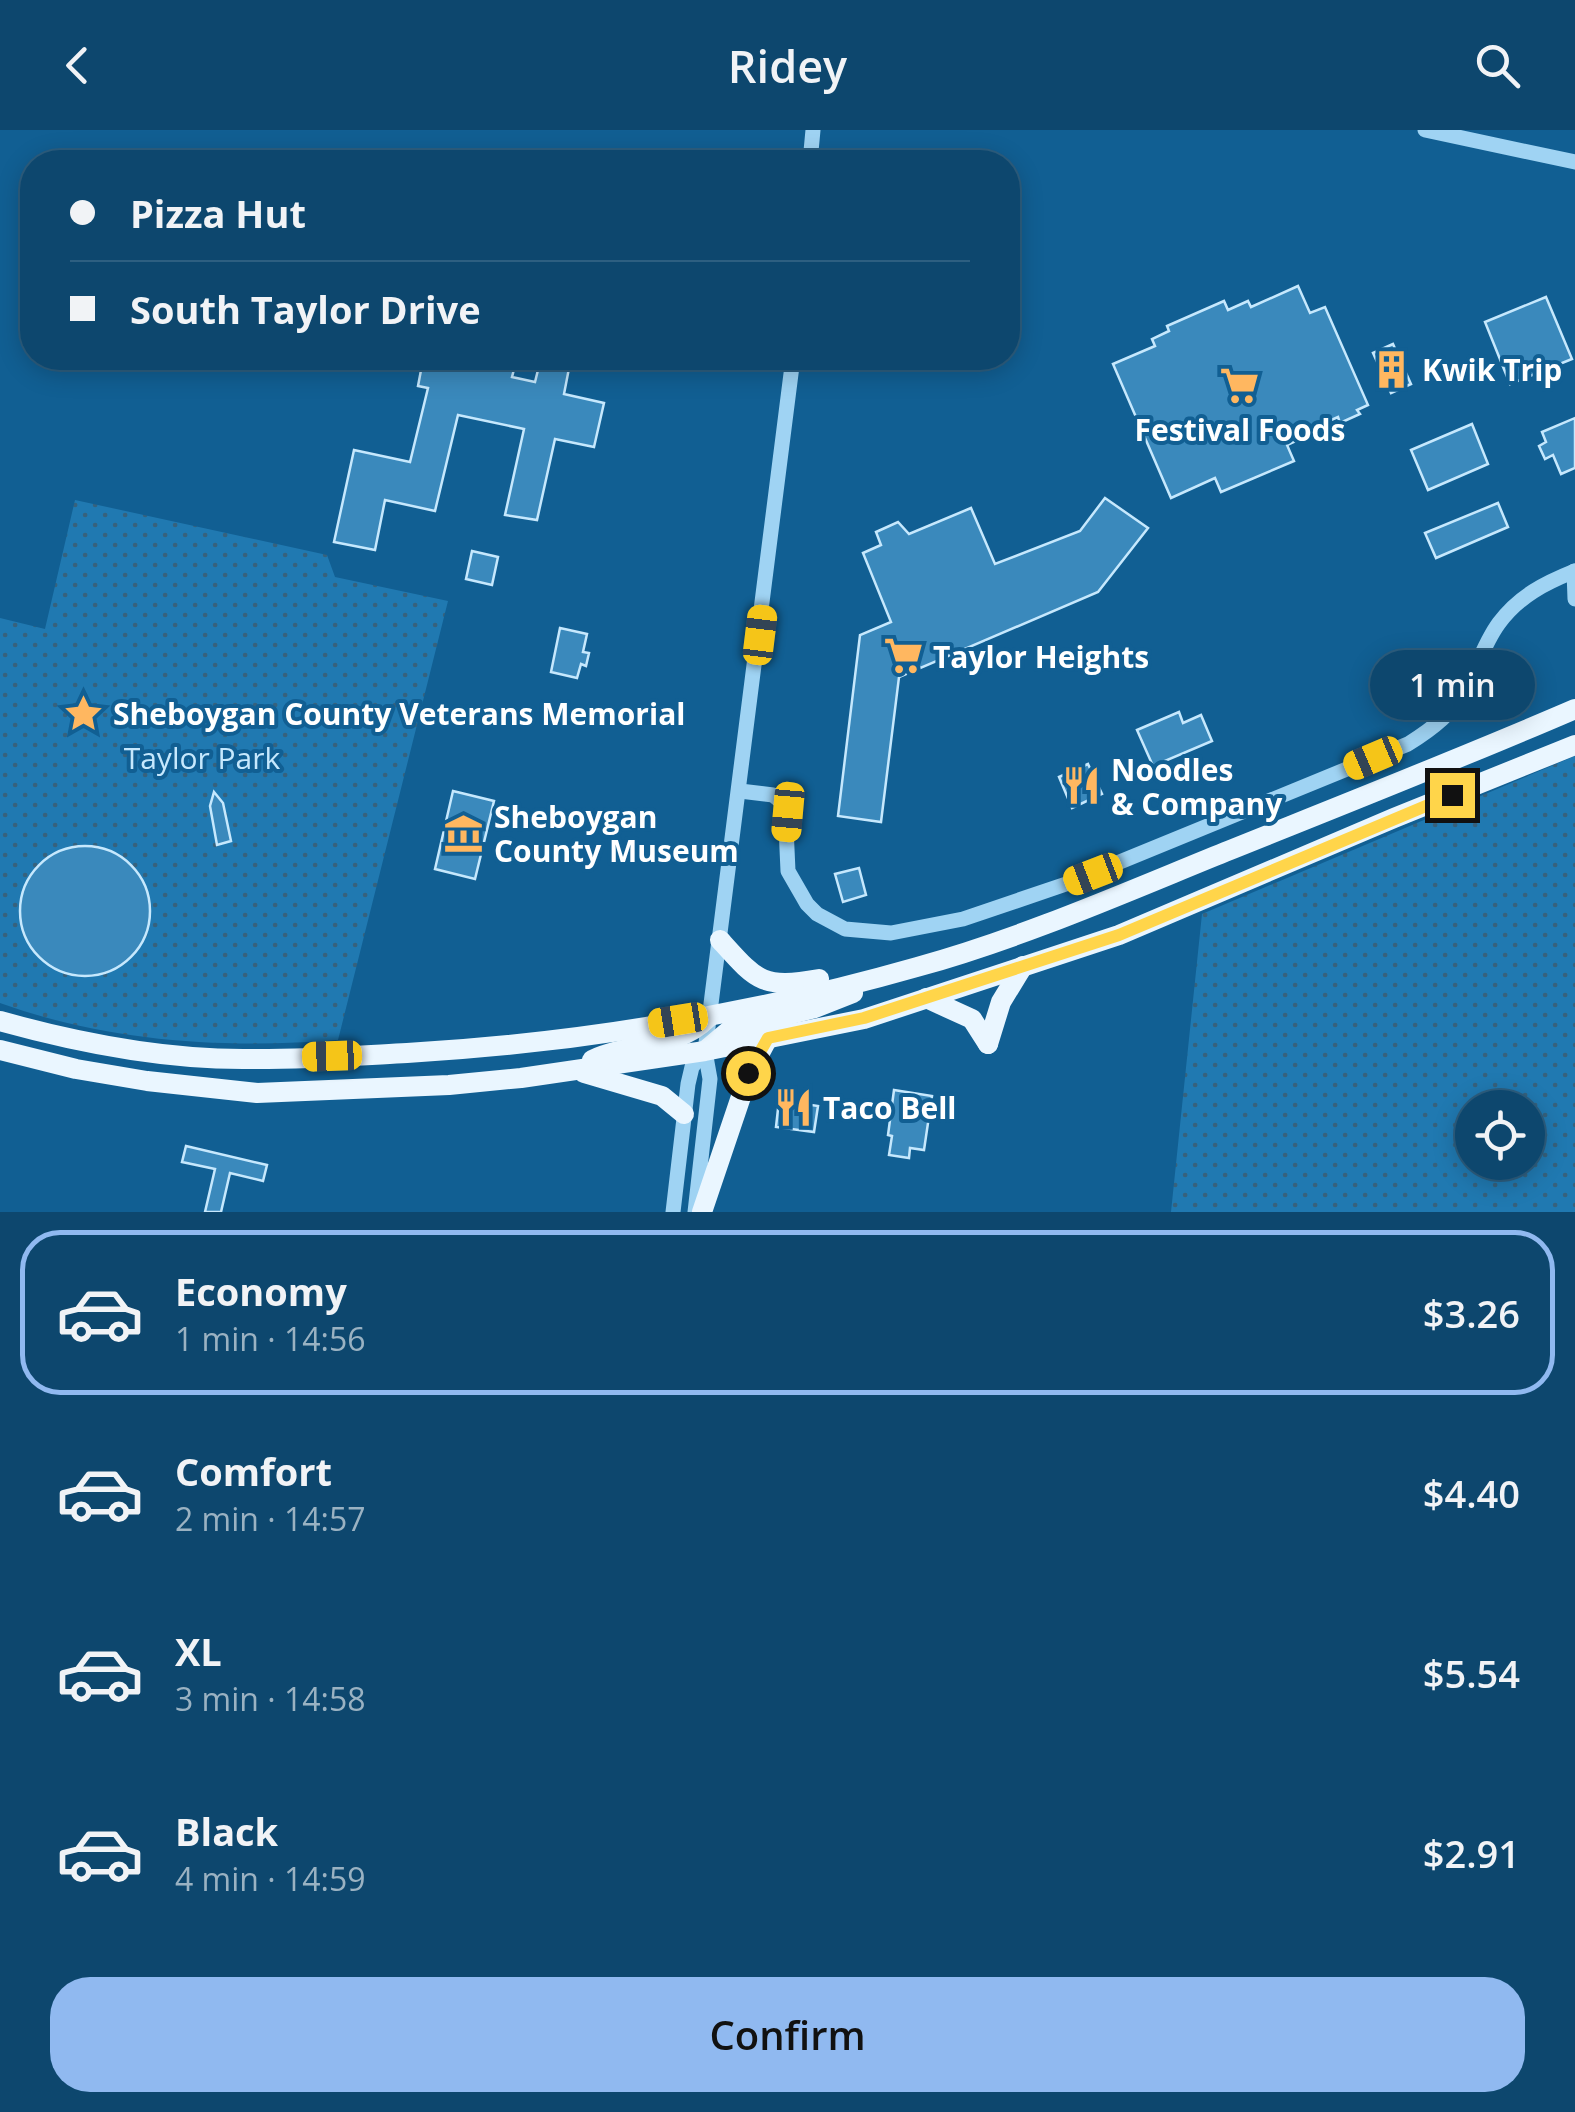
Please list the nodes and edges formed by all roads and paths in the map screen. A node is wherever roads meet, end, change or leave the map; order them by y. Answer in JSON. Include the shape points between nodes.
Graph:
{"nodes":[{"id":1,"x":1425,"y":130,"type":"edge"},
{"id":2,"x":1575,"y":162,"type":"edge"},
{"id":3,"x":792,"y":370,"type":"edge"},
{"id":4,"x":1575,"y":571,"type":"edge"},
{"id":5,"x":1575,"y":598,"type":"edge"},
{"id":6,"x":1572,"y":706,"type":"edge"},
{"id":7,"x":1575,"y":745,"type":"edge"},
{"id":8,"x":740,"y":791,"type":"junction"},
{"id":9,"x":720,"y":940,"type":"junction"},
{"id":10,"x":1024,"y":966,"type":"junction"},
{"id":11,"x":916,"y":968,"type":"junction"},
{"id":12,"x":926,"y":998,"type":"junction"},
{"id":13,"x":710,"y":1016,"type":"junction"},
{"id":14,"x":0,"y":1022,"type":"edge"},
{"id":15,"x":768,"y":1038,"type":"junction"},
{"id":16,"x":0,"y":1050,"type":"edge"},
{"id":17,"x":705,"y":1051,"type":"junction"},
{"id":18,"x":572,"y":1070,"type":"junction"},
{"id":19,"x":684,"y":1114,"type":"junction"},
{"id":20,"x":672,"y":1212,"type":"edge"},
{"id":21,"x":698,"y":1212,"type":"edge"}],
"edges":[{"from":1,"to":2,"type":"street"},
{"from":3,"to":8,"type":"street"},
{"from":4,"to":5,"type":"street"},
{"from":4,"to":8,"type":"street","via":[[1512,608],[1456,706],[1430,731],[1066,884],[952,922],[856,932],[817,914],[788,871],[785,806],[774,796]]},
{"from":6,"to":11,"type":"main road","via":[[1113,898]]},
{"from":7,"to":10,"type":"main road","via":[[1119,935]]},
{"from":8,"to":9,"type":"street"},
{"from":9,"to":11,"type":"main road","via":[[753,976],[780,982]]},
{"from":9,"to":13,"type":"street"},
{"from":10,"to":12,"type":"main road"},
{"from":10,"to":12,"type":"main road","via":[[1001,1002],[988,1044],[972,1019]]},
{"from":11,"to":13,"type":"main road"},
{"from":11,"to":17,"type":"main road","via":[[815,1008],[732,1029]]},
{"from":12,"to":15,"type":"main road"},
{"from":13,"to":14,"type":"main road","via":[[470,1050],[241,1060],[157,1054]]},
{"from":13,"to":17,"type":"street"},
{"from":13,"to":18,"type":"main road","via":[[677,1038],[620,1048]]},
{"from":15,"to":17,"type":"main road"},
{"from":15,"to":21,"type":"main road","via":[[748,1073]]},
{"from":16,"to":18,"type":"main road","via":[[147,1081],[257,1093],[425,1087]]},
{"from":17,"to":18,"type":"main road"},
{"from":17,"to":19,"type":"street","via":[[692,1068]]},
{"from":17,"to":21,"type":"street","via":[[710,1079]]},
{"from":18,"to":19,"type":"main road","via":[[642,1088]]},
{"from":19,"to":20,"type":"street"}]}
